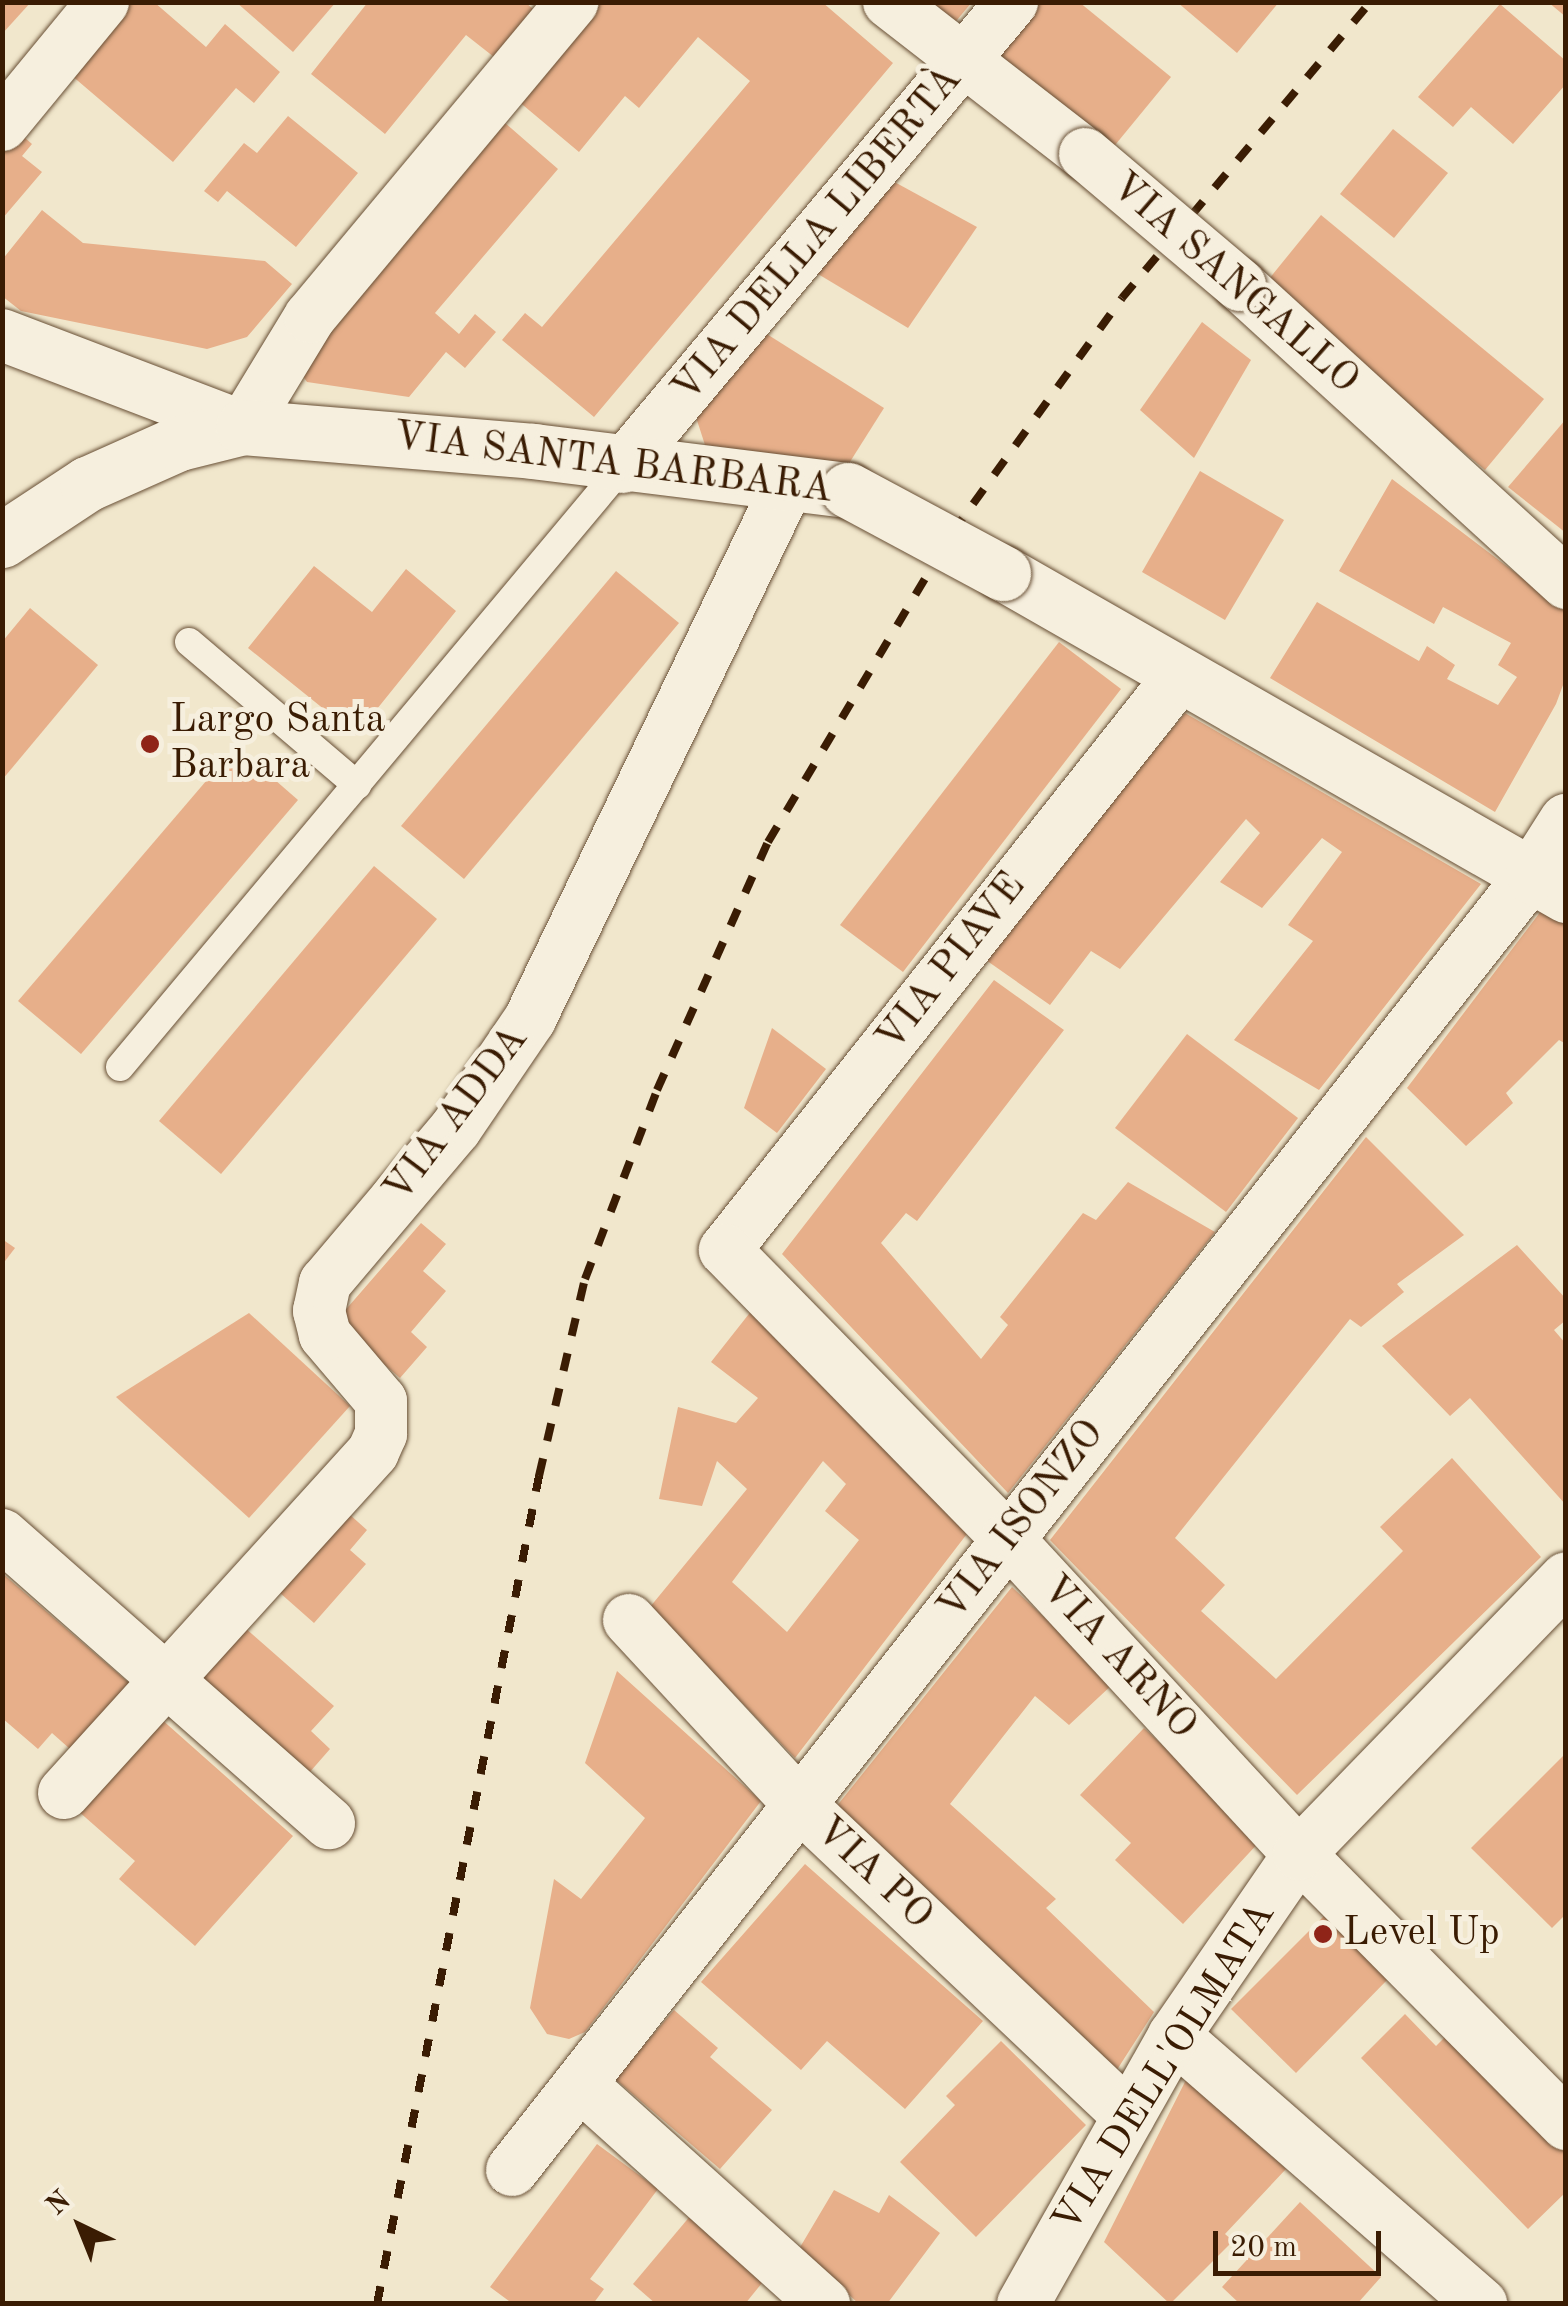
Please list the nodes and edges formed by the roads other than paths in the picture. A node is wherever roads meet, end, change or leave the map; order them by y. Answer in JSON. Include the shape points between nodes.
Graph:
{"nodes":[{"id":1,"x":103,"y":2,"type":"edge"},
{"id":2,"x":572,"y":2,"type":"edge"},
{"id":3,"x":889,"y":2,"type":"edge"},
{"id":4,"x":1012,"y":2,"type":"edge"},
{"id":5,"x":967,"y":58,"type":"junction"},
{"id":6,"x":2,"y":125,"type":"edge"},
{"id":7,"x":3,"y":338,"type":"edge"},
{"id":8,"x":243,"y":427,"type":"junction"},
{"id":9,"x":622,"y":467,"type":"junction"},
{"id":10,"x":788,"y":484,"type":"junction"},
{"id":11,"x":2,"y":540,"type":"edge"},
{"id":12,"x":1566,"y":583,"type":"edge"},
{"id":13,"x":188,"y":642,"type":"dead end"},
{"id":14,"x":1179,"y":677,"type":"junction"},
{"id":15,"x":356,"y":785,"type":"junction"},
{"id":16,"x":1566,"y":821,"type":"edge"},
{"id":17,"x":1549,"y":884,"type":"edge"},
{"id":18,"x":120,"y":1066,"type":"dead end"},
{"id":19,"x":724,"y":1250,"type":"joint"},
{"id":20,"x":2,"y":1535,"type":"edge"},
{"id":21,"x":1007,"y":1538,"type":"junction"},
{"id":22,"x":1566,"y":1578,"type":"edge"},
{"id":23,"x":628,"y":1620,"type":"dead end"},
{"id":24,"x":167,"y":1680,"type":"junction"},
{"id":25,"x":64,"y":1794,"type":"dead end"},
{"id":26,"x":801,"y":1806,"type":"junction"},
{"id":27,"x":329,"y":1823,"type":"dead end"},
{"id":28,"x":1299,"y":1854,"type":"junction"},
{"id":29,"x":1174,"y":2036,"type":"junction"},
{"id":30,"x":582,"y":2086,"type":"junction"},
{"id":31,"x":1129,"y":2116,"type":"junction"},
{"id":32,"x":1566,"y":2124,"type":"edge"},
{"id":33,"x":512,"y":2170,"type":"dead end"},
{"id":34,"x":824,"y":2304,"type":"edge"},
{"id":35,"x":1023,"y":2304,"type":"edge"},
{"id":36,"x":1481,"y":2304,"type":"edge"}],
"edges":[{"from":1,"to":6,"type":"street"},
{"from":2,"to":8,"type":"street","via":[[310,317]]},
{"from":3,"to":5,"type":"street","name":"VIA SANGALLO"},
{"from":4,"to":5,"type":"street","name":"VIA DELLA LIBERTÀ"},
{"from":5,"to":9,"type":"street","name":"VIA DELLA LIBERTÀ"},
{"from":5,"to":12,"type":"street","name":"VIA SANGALLO","bridge":true,"via":[[1240,286]]},
{"from":7,"to":8,"type":"street"},
{"from":8,"to":9,"type":"street","name":"VIA SANTA BARBARA","via":[[533,451]]},
{"from":8,"to":11,"type":"street","name":"VIA SANTA BARBARA","via":[[179,443],[87,484]]},
{"from":9,"to":10,"type":"street","name":"VIA SANTA BARBARA"},
{"from":9,"to":15,"type":"lane"},
{"from":10,"to":14,"type":"street","name":"VIA SANTA BARBARA","bridge":true,"via":[[848,490]]},
{"from":10,"to":24,"type":"street","name":"VIA ADDA","via":[[524,1030],[456,1128],[325,1283],[318,1312],[325,1334],[381,1401],[381,1434],[372,1452]]},
{"from":13,"to":15,"type":"lane"},
{"from":14,"to":17,"type":"street","name":"VIA SANTA BARBARA"},
{"from":14,"to":19,"type":"street","name":"VIA PIAVE"},
{"from":15,"to":18,"type":"lane"},
{"from":16,"to":17,"type":"street"},
{"from":17,"to":21,"type":"street","name":"VIA ISONZO"},
{"from":19,"to":21,"type":"street","name":"VIA ARNO"},
{"from":20,"to":24,"type":"street"},
{"from":21,"to":26,"type":"street","name":"VIA ISONZO"},
{"from":21,"to":28,"type":"street","name":"VIA ARNO"},
{"from":22,"to":28,"type":"street","name":"VIA DELL'OLMATA"},
{"from":23,"to":26,"type":"street","name":"VIA PO"},
{"from":24,"to":25,"type":"street","name":"VIA ADDA"},
{"from":24,"to":27,"type":"street"},
{"from":26,"to":30,"type":"street","name":"VIA ISONZO"},
{"from":26,"to":31,"type":"street","name":"VIA PO"},
{"from":28,"to":29,"type":"street","name":"VIA DELL'OLMATA"},
{"from":28,"to":32,"type":"street","name":"VIA ARNO"},
{"from":29,"to":31,"type":"street","name":"VIA DELL'OLMATA"},
{"from":29,"to":36,"type":"street"},
{"from":30,"to":33,"type":"street","name":"VIA ISONZO"},
{"from":30,"to":34,"type":"street"},
{"from":31,"to":35,"type":"street","name":"VIA DELL'OLMATA"}]}
